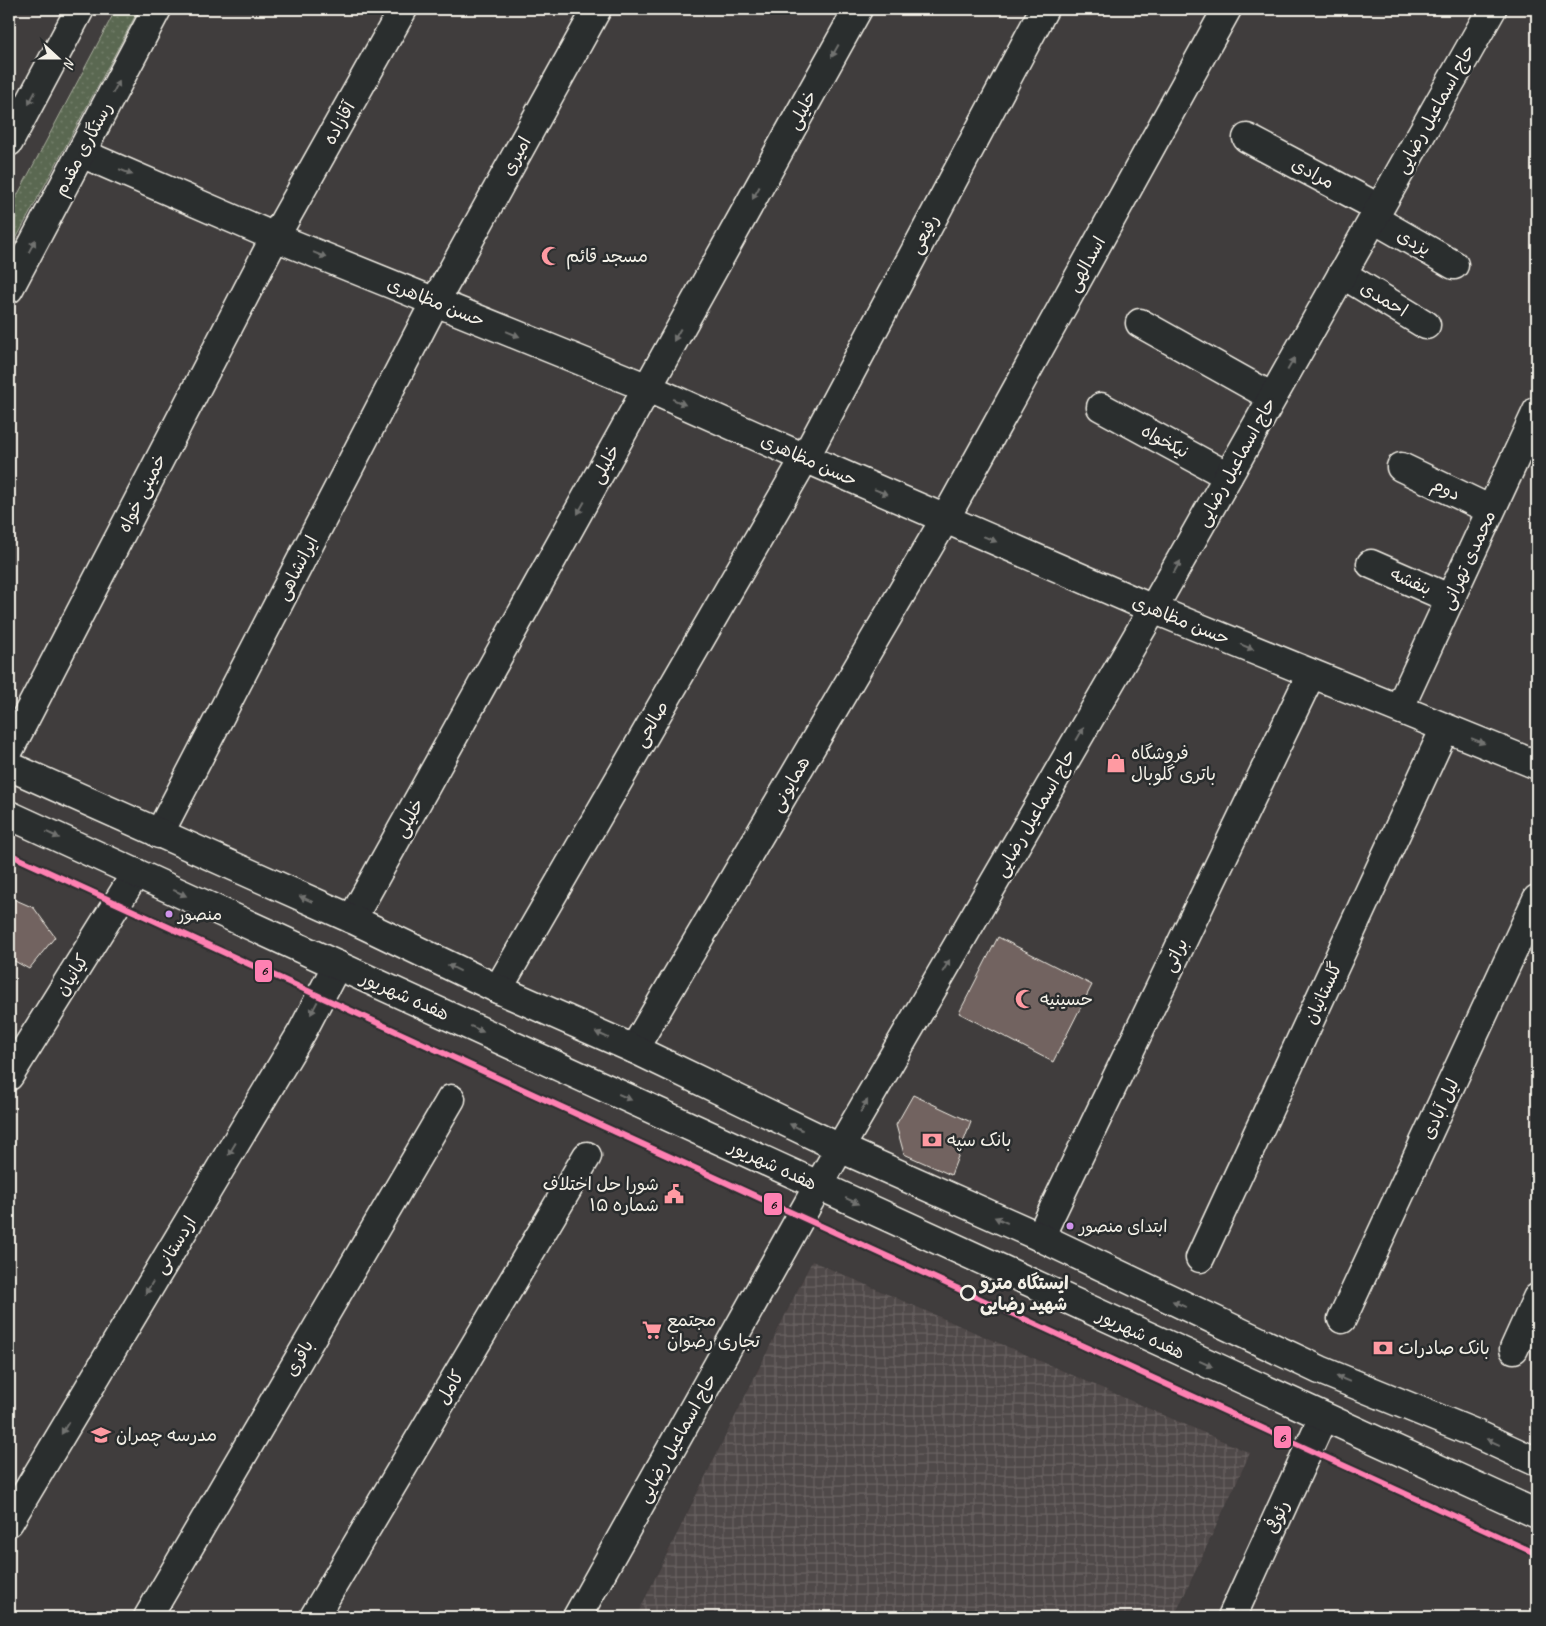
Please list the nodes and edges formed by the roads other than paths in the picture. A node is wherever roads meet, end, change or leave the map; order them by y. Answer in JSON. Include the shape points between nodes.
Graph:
{"nodes":[{"id":1,"x":80,"y":9,"type":"edge"},
{"id":2,"x":157,"y":9,"type":"edge"},
{"id":3,"x":403,"y":9,"type":"edge"},
{"id":4,"x":597,"y":9,"type":"edge"},
{"id":5,"x":858,"y":9,"type":"edge"},
{"id":6,"x":1044,"y":9,"type":"edge"},
{"id":7,"x":1227,"y":9,"type":"edge"},
{"id":8,"x":1492,"y":9,"type":"edge"},
{"id":9,"x":1248,"y":138,"type":"dead end"},
{"id":10,"x":9,"y":142,"type":"edge"},
{"id":11,"x":81,"y":153,"type":"junction"},
{"id":12,"x":1376,"y":213,"type":"junction"},
{"id":13,"x":275,"y":237,"type":"junction"},
{"id":14,"x":1454,"y":265,"type":"dead end"},
{"id":15,"x":1342,"y":274,"type":"junction"},
{"id":16,"x":9,"y":289,"type":"edge"},
{"id":17,"x":435,"y":302,"type":"junction"},
{"id":18,"x":1140,"y":323,"type":"dead end"},
{"id":19,"x":1426,"y":325,"type":"dead end"},
{"id":20,"x":648,"y":388,"type":"junction"},
{"id":21,"x":1272,"y":397,"type":"junction"},
{"id":22,"x":1102,"y":407,"type":"dead end"},
{"id":23,"x":1537,"y":411,"type":"edge"},
{"id":24,"x":805,"y":458,"type":"junction"},
{"id":25,"x":1400,"y":467,"type":"dead end"},
{"id":26,"x":1228,"y":476,"type":"junction"},
{"id":27,"x":1491,"y":510,"type":"junction"},
{"id":28,"x":945,"y":519,"type":"junction"},
{"id":29,"x":1371,"y":564,"type":"dead end"},
{"id":30,"x":1451,"y":599,"type":"junction"},
{"id":31,"x":1153,"y":609,"type":"junction"},
{"id":32,"x":1311,"y":674,"type":"junction"},
{"id":33,"x":1399,"y":709,"type":"junction"},
{"id":34,"x":1445,"y":728,"type":"junction"},
{"id":35,"x":9,"y":750,"type":"edge"},
{"id":36,"x":1537,"y":765,"type":"edge"},
{"id":37,"x":9,"y":766,"type":"edge"},
{"id":38,"x":9,"y":815,"type":"edge"},
{"id":39,"x":160,"y":834,"type":"junction"},
{"id":40,"x":136,"y":873,"type":"junction"},
{"id":41,"x":1537,"y":899,"type":"edge"},
{"id":42,"x":352,"y":919,"type":"junction"},
{"id":43,"x":337,"y":965,"type":"junction"},
{"id":44,"x":498,"y":989,"type":"junction"},
{"id":45,"x":634,"y":1049,"type":"junction"},
{"id":46,"x":9,"y":1076,"type":"edge"},
{"id":47,"x":451,"y":1099,"type":"dead end"},
{"id":48,"x":840,"y":1148,"type":"junction"},
{"id":49,"x":587,"y":1156,"type":"dead end"},
{"id":50,"x":818,"y":1186,"type":"junction"},
{"id":51,"x":1040,"y":1238,"type":"junction"},
{"id":52,"x":1200,"y":1258,"type":"dead end"},
{"id":53,"x":1537,"y":1298,"type":"edge"},
{"id":54,"x":1342,"y":1319,"type":"dead end"},
{"id":55,"x":1514,"y":1349,"type":"dead end"},
{"id":56,"x":1323,"y":1417,"type":"junction"},
{"id":57,"x":1537,"y":1462,"type":"edge"},
{"id":58,"x":1537,"y":1514,"type":"edge"},
{"id":59,"x":9,"y":1522,"type":"edge"},
{"id":60,"x":148,"y":1617,"type":"edge"},
{"id":61,"x":314,"y":1617,"type":"edge"},
{"id":62,"x":577,"y":1617,"type":"edge"},
{"id":63,"x":1232,"y":1617,"type":"edge"}],
"edges":[{"from":1,"to":10,"type":"street","one_way":true},
{"from":11,"to":2,"type":"street","name":"رستگاری مقدم","one_way":true},
{"from":3,"to":13,"type":"street","name":"آقازاده"},
{"from":4,"to":17,"type":"street","name":"امیری"},
{"from":5,"to":20,"type":"street","name":"خلیلی","one_way":true},
{"from":6,"to":24,"type":"street","name":"رفیعی"},
{"from":7,"to":28,"type":"street","name":"اسدالهی"},
{"from":8,"to":12,"type":"street","name":"حاج اسماعیل رضایی"},
{"from":9,"to":12,"type":"street","name":"مرادی"},
{"from":11,"to":13,"type":"street","name":"حسن مظاهری","one_way":true},
{"from":16,"to":11,"type":"street","name":"رستگاری مقدم","one_way":true},
{"from":12,"to":14,"type":"street","name":"یزدی"},
{"from":12,"to":15,"type":"street","name":"حاج اسماعیل رضایی"},
{"from":13,"to":17,"type":"street","name":"حسن مظاهری","one_way":true},
{"from":13,"to":35,"type":"street","name":"خمینی خواه"},
{"from":15,"to":19,"type":"street","name":"احمدی"},
{"from":21,"to":15,"type":"street","name":"حاج اسماعیل رضایی","one_way":true},
{"from":17,"to":20,"type":"street","name":"حسن مظاهری","one_way":true},
{"from":17,"to":39,"type":"street","name":"ایرانشاهی"},
{"from":18,"to":21,"type":"street"},
{"from":20,"to":24,"type":"street","name":"حسن مظاهری","one_way":true},
{"from":20,"to":42,"type":"street","name":"خلیلی","one_way":true},
{"from":21,"to":26,"type":"street","name":"حاج اسماعیل رضایی"},
{"from":22,"to":26,"type":"street","name":"نیکخواه"},
{"from":23,"to":27,"type":"street","name":"محمدی تهرانی"},
{"from":24,"to":28,"type":"street","name":"حسن مظاهری","one_way":true},
{"from":24,"to":44,"type":"street","name":"صالحی"},
{"from":25,"to":27,"type":"street","name":"دوم"},
{"from":31,"to":26,"type":"street","name":"حاج اسماعیل رضایی","one_way":true},
{"from":27,"to":30,"type":"street","name":"محمدی تهرانی"},
{"from":28,"to":31,"type":"street","name":"حسن مظاهری","one_way":true},
{"from":28,"to":45,"type":"street","name":"همایونی"},
{"from":29,"to":30,"type":"street","name":"بنفشه"},
{"from":30,"to":33,"type":"street","name":"محمدی تهرانی"},
{"from":31,"to":32,"type":"street","name":"حسن مظاهری","one_way":true},
{"from":48,"to":31,"type":"street","name":"حاج اسماعیل رضایی","one_way":true},
{"from":32,"to":33,"type":"street","name":"حسن مظاهری"},
{"from":32,"to":51,"type":"street","name":"براتی"},
{"from":33,"to":34,"type":"street","name":"حسن مظاهری"},
{"from":34,"to":36,"type":"street","name":"حسن مظاهری","one_way":true},
{"from":34,"to":52,"type":"street","name":"گلستانیان"},
{"from":37,"to":39,"type":"street"},
{"from":38,"to":40,"type":"street","name":"هفده شهریور","one_way":true},
{"from":42,"to":39,"type":"street","one_way":true},
{"from":40,"to":43,"type":"street","name":"هفده شهریور","one_way":true},
{"from":40,"to":46,"type":"street","name":"کیانیان"},
{"from":41,"to":54,"type":"street","name":"لیل آبادی"},
{"from":44,"to":42,"type":"street","one_way":true},
{"from":43,"to":50,"type":"street","name":"هفده شهریور","one_way":true},
{"from":43,"to":59,"type":"street","name":"اردستانی","one_way":true,"via":[[302,1032]]},
{"from":45,"to":44,"type":"street","one_way":true},
{"from":48,"to":45,"type":"street","one_way":true},
{"from":47,"to":60,"type":"street","name":"باقری"},
{"from":48,"to":50,"type":"street","name":"حاج اسماعیل رضایی"},
{"from":51,"to":48,"type":"street","one_way":true},
{"from":49,"to":61,"type":"street","name":"کامل"},
{"from":50,"to":56,"type":"street","name":"هفده شهریور","one_way":true},
{"from":50,"to":62,"type":"street","name":"حاج اسماعیل رضایی"},
{"from":57,"to":51,"type":"street","one_way":true,"via":[[1320,1370]]},
{"from":53,"to":55,"type":"street"},
{"from":56,"to":58,"type":"street","name":"هفده شهریور"},
{"from":56,"to":63,"type":"street","name":"رئوفی"}]}
